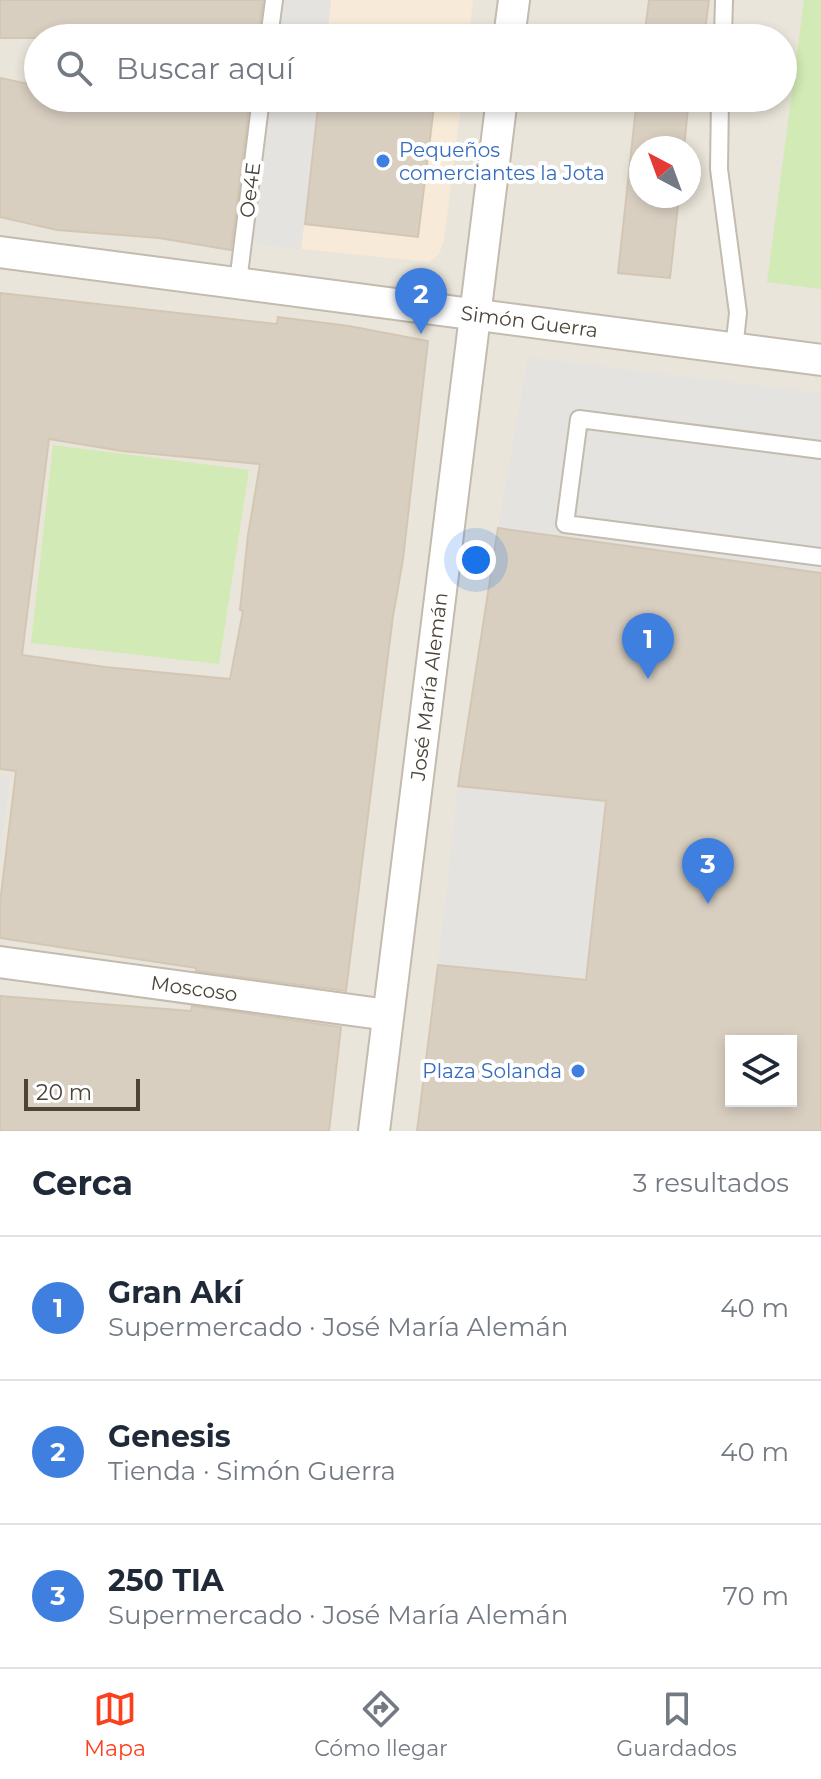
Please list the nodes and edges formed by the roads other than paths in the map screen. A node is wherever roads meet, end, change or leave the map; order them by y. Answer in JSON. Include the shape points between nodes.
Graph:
{"nodes":[{"id":1,"x":274,"y":0,"type":"edge"},
{"id":2,"x":514,"y":0,"type":"edge"},
{"id":3,"x":724,"y":0,"type":"edge"},
{"id":4,"x":271,"y":24,"type":"edge"},
{"id":5,"x":511,"y":24,"type":"edge"},
{"id":6,"x":723,"y":24,"type":"edge"},
{"id":7,"x":259,"y":112,"type":"edge"},
{"id":8,"x":500,"y":112,"type":"edge"},
{"id":9,"x":720,"y":112,"type":"edge"},
{"id":10,"x":0,"y":252,"type":"edge"},
{"id":11,"x":238,"y":282,"type":"junction"},
{"id":12,"x":474,"y":312,"type":"junction"},
{"id":13,"x":734,"y":349,"type":"junction"},
{"id":14,"x":821,"y":360,"type":"edge"},
{"id":15,"x":821,"y":448,"type":"edge"},
{"id":16,"x":821,"y":557,"type":"edge"},
{"id":17,"x":0,"y":962,"type":"edge"},
{"id":18,"x":388,"y":1015,"type":"junction"},
{"id":19,"x":374,"y":1131,"type":"edge"}],
"edges":[{"from":1,"to":4,"type":"lane"},
{"from":2,"to":5,"type":"street"},
{"from":3,"to":6,"type":"lane"},
{"from":7,"to":11,"type":"lane","name":"Oe4E"},
{"from":8,"to":12,"type":"street","name":"José María Alemán"},
{"from":9,"to":13,"type":"lane","via":[[718,158],[738,313]]},
{"from":10,"to":11,"type":"street","name":"Simón Guerra"},
{"from":11,"to":12,"type":"street","name":"Simón Guerra"},
{"from":12,"to":13,"type":"street","name":"Simón Guerra"},
{"from":12,"to":18,"type":"street","name":"José María Alemán"},
{"from":13,"to":14,"type":"street","name":"Simón Guerra"},
{"from":15,"to":16,"type":"lane","via":[[579,419],[565,524]]},
{"from":17,"to":18,"type":"street","name":"Moscoso"},
{"from":18,"to":19,"type":"street","name":"José María Alemán"}]}
